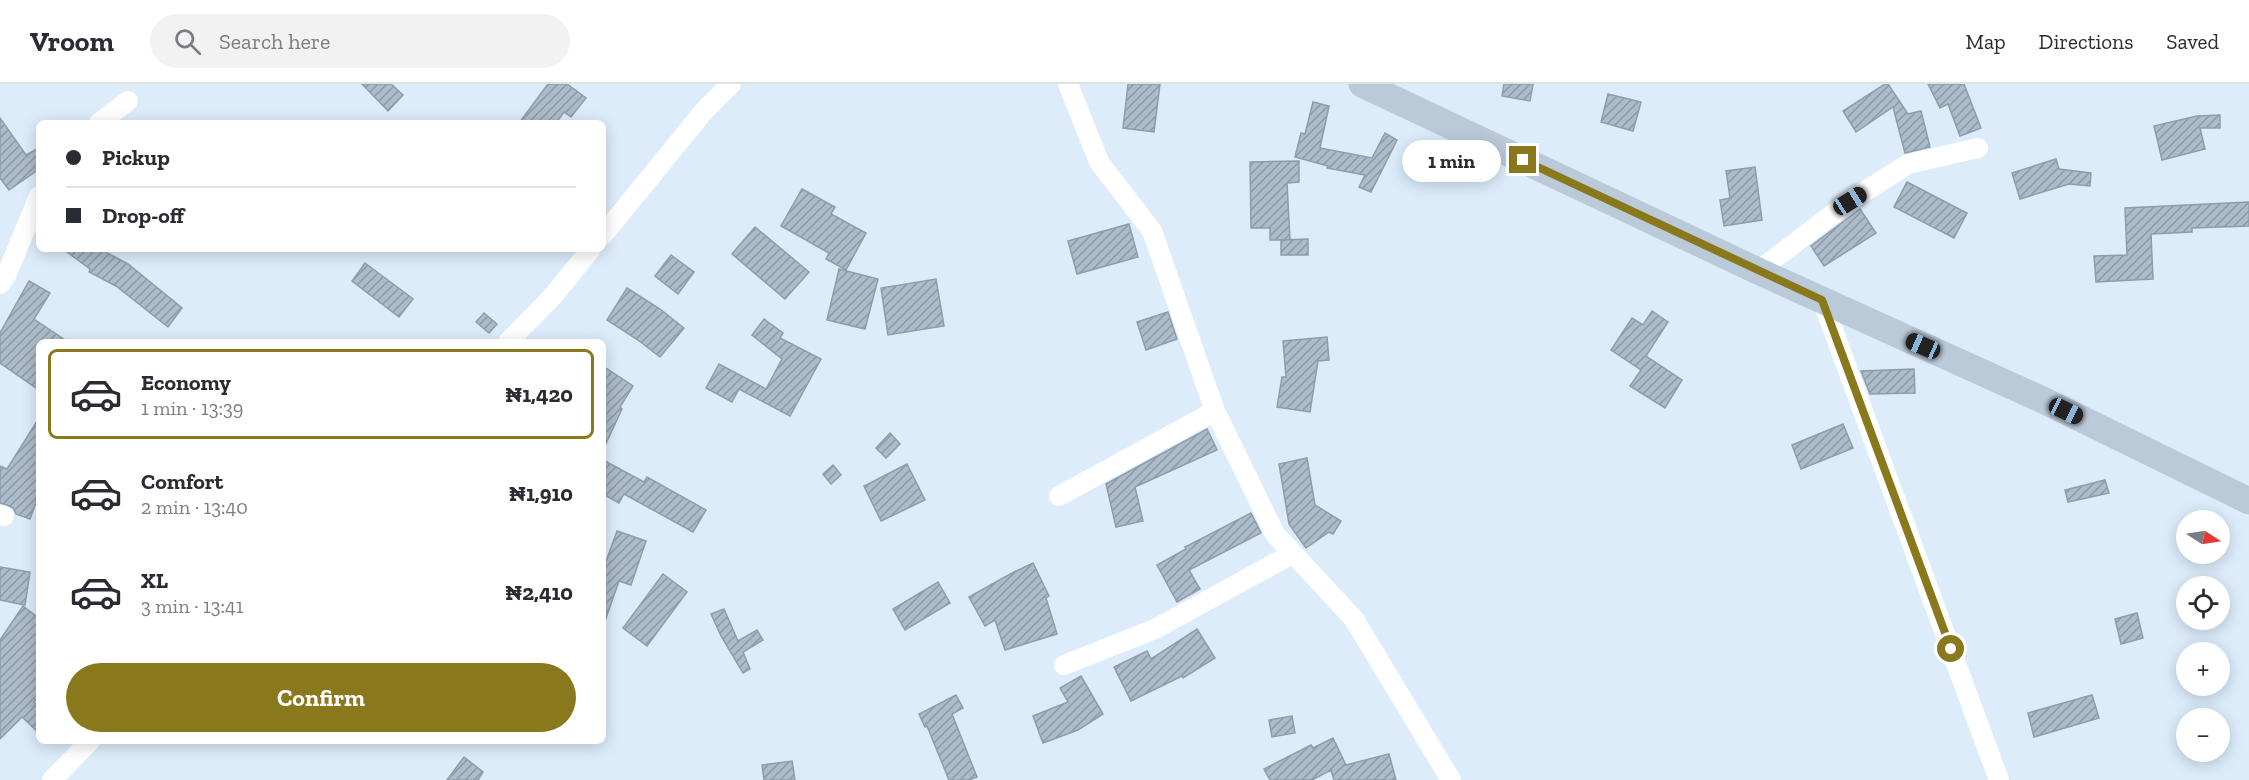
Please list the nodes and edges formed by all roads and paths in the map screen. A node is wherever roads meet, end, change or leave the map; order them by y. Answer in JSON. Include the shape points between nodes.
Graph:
{"nodes":[{"id":1,"x":730,"y":84,"type":"edge"},
{"id":2,"x":1068,"y":84,"type":"edge"},
{"id":3,"x":1362,"y":84,"type":"edge"},
{"id":4,"x":1395,"y":92,"type":"edge"},
{"id":5,"x":128,"y":101,"type":"dead end"},
{"id":6,"x":103,"y":120,"type":"edge"},
{"id":7,"x":1978,"y":148,"type":"dead end"},
{"id":8,"x":36,"y":203,"type":"edge"},
{"id":9,"x":606,"y":231,"type":"edge"},
{"id":10,"x":589,"y":252,"type":"edge"},
{"id":11,"x":1758,"y":271,"type":"junction"},
{"id":12,"x":0,"y":284,"type":"edge"},
{"id":13,"x":1822,"y":300,"type":"junction"},
{"id":14,"x":511,"y":339,"type":"edge"},
{"id":15,"x":1215,"y":411,"type":"junction"},
{"id":16,"x":1059,"y":496,"type":"dead end"},
{"id":17,"x":2249,"y":501,"type":"edge"},
{"id":18,"x":1292,"y":554,"type":"junction"},
{"id":19,"x":1064,"y":665,"type":"dead end"},
{"id":20,"x":87,"y":744,"type":"edge"},
{"id":21,"x":52,"y":780,"type":"edge"},
{"id":22,"x":1451,"y":780,"type":"edge"},
{"id":23,"x":1999,"y":780,"type":"edge"}],
"edges":[{"from":1,"to":9,"type":"street"},
{"from":2,"to":15,"type":"street","via":[[1099,162],[1152,231]]},
{"from":3,"to":4,"type":"main road"},
{"from":4,"to":11,"type":"main road"},
{"from":5,"to":6,"type":"street"},
{"from":7,"to":11,"type":"street","via":[[1908,164],[1850,201]]},
{"from":8,"to":12,"type":"street"},
{"from":10,"to":14,"type":"street","via":[[553,297]]},
{"from":11,"to":13,"type":"main road"},
{"from":13,"to":17,"type":"main road","via":[[2045,401]]},
{"from":13,"to":23,"type":"street"},
{"from":15,"to":16,"type":"street"},
{"from":15,"to":18,"type":"street","via":[[1275,534]]},
{"from":18,"to":19,"type":"street","via":[[1155,629]]},
{"from":18,"to":22,"type":"street","via":[[1354,619]]},
{"from":20,"to":21,"type":"street"}]}
